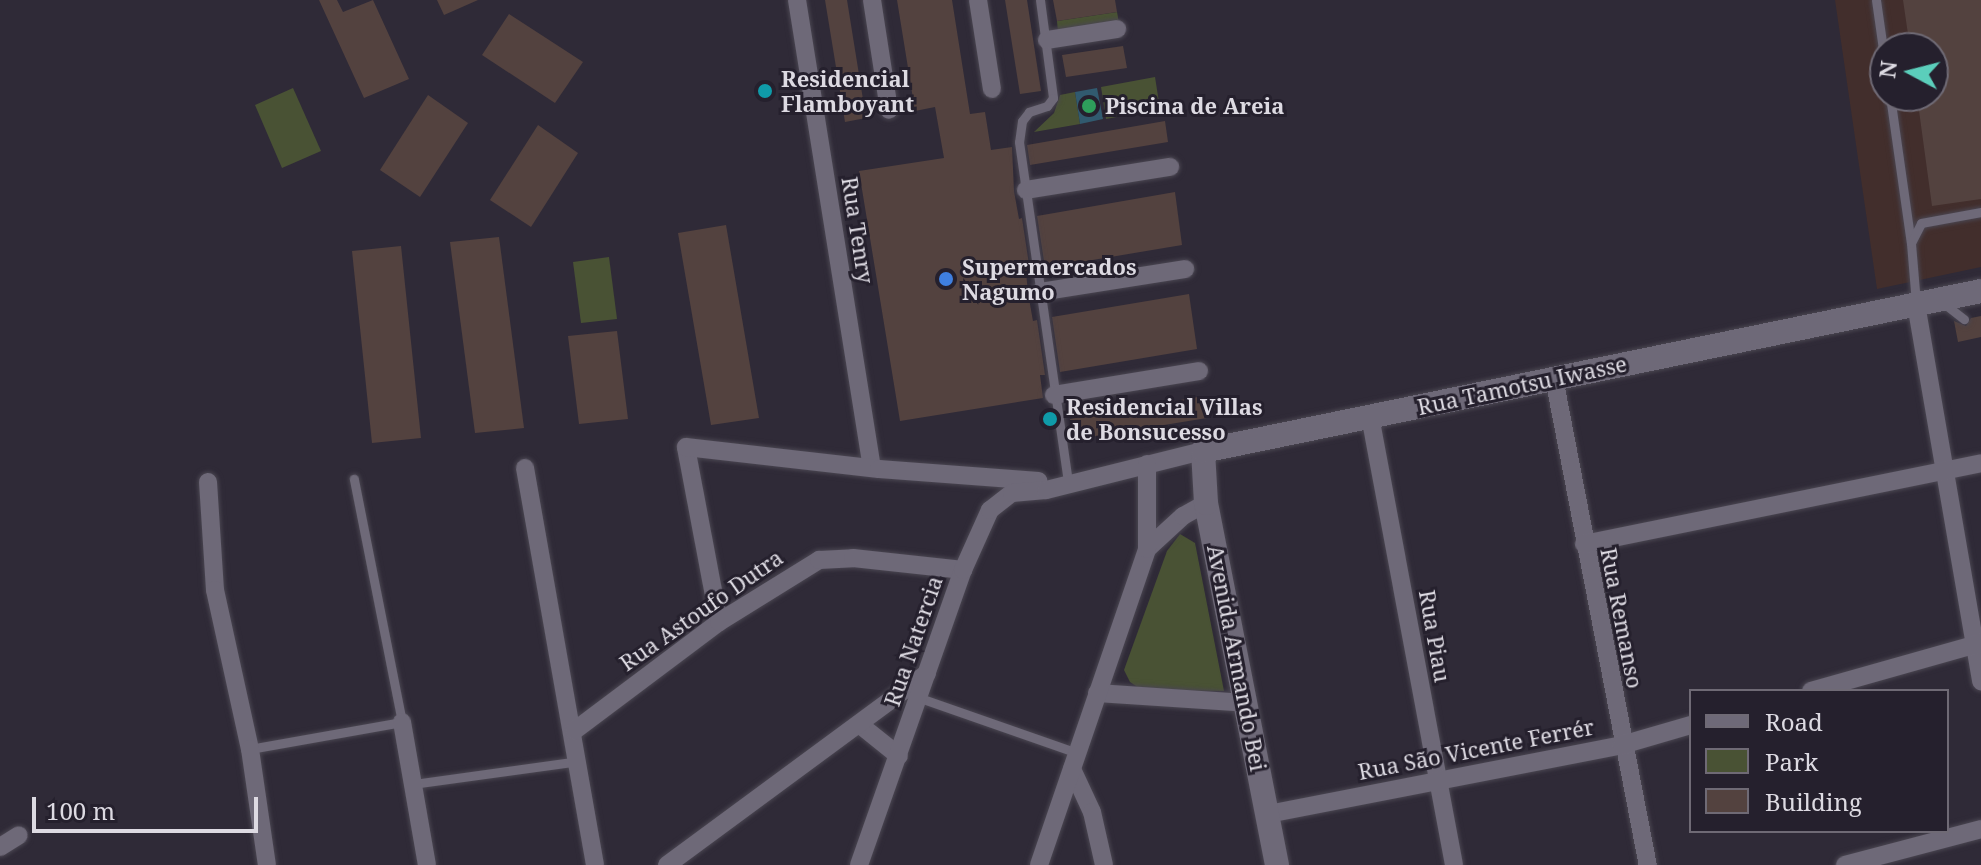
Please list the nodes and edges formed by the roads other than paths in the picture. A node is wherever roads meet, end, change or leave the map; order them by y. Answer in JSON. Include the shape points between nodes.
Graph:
{"nodes":[{"id":1,"x":797,"y":0,"type":"edge"},
{"id":2,"x":872,"y":0,"type":"edge"},
{"id":3,"x":978,"y":0,"type":"edge"},
{"id":4,"x":1040,"y":0,"type":"edge"},
{"id":5,"x":1876,"y":0,"type":"edge"},
{"id":6,"x":1117,"y":29,"type":"dead end"},
{"id":7,"x":1881,"y":32,"type":"edge"},
{"id":8,"x":1047,"y":40,"type":"junction"},
{"id":9,"x":992,"y":89,"type":"dead end"},
{"id":10,"x":889,"y":110,"type":"dead end"},
{"id":11,"x":1892,"y":112,"type":"edge"},
{"id":12,"x":1170,"y":167,"type":"dead end"},
{"id":13,"x":1026,"y":190,"type":"junction"},
{"id":14,"x":1981,"y":212,"type":"edge"},
{"id":15,"x":1911,"y":243,"type":"junction"},
{"id":16,"x":1185,"y":269,"type":"dead end"},
{"id":17,"x":1981,"y":291,"type":"edge"},
{"id":18,"x":1040,"y":292,"type":"junction"},
{"id":19,"x":1928,"y":302,"type":"junction"},
{"id":20,"x":1964,"y":319,"type":"dead end"},
{"id":21,"x":1199,"y":371,"type":"dead end"},
{"id":22,"x":1554,"y":378,"type":"junction"},
{"id":23,"x":1054,"y":395,"type":"junction"},
{"id":24,"x":1370,"y":416,"type":"junction"},
{"id":25,"x":1203,"y":451,"type":"junction"},
{"id":26,"x":1981,"y":463,"type":"edge"},
{"id":27,"x":1147,"y":464,"type":"junction"},
{"id":28,"x":525,"y":468,"type":"dead end"},
{"id":29,"x":872,"y":468,"type":"junction"},
{"id":30,"x":1946,"y":470,"type":"junction"},
{"id":31,"x":354,"y":479,"type":"dead end"},
{"id":32,"x":208,"y":482,"type":"dead end"},
{"id":33,"x":1066,"y":483,"type":"junction"},
{"id":34,"x":1206,"y":503,"type":"junction"},
{"id":35,"x":1584,"y":544,"type":"junction"},
{"id":36,"x":1147,"y":549,"type":"junction"},
{"id":37,"x":963,"y":570,"type":"junction"},
{"id":38,"x":719,"y":622,"type":"junction"},
{"id":39,"x":1978,"y":644,"type":"edge"},
{"id":40,"x":927,"y":673,"type":"junction"},
{"id":41,"x":1981,"y":681,"type":"edge"},
{"id":42,"x":1818,"y":689,"type":"edge"},
{"id":43,"x":1097,"y":693,"type":"junction"},
{"id":44,"x":920,"y":698,"type":"junction"},
{"id":45,"x":1246,"y":703,"type":"junction"},
{"id":46,"x":402,"y":722,"type":"junction"},
{"id":47,"x":859,"y":724,"type":"junction"},
{"id":48,"x":1689,"y":726,"type":"edge"},
{"id":49,"x":574,"y":731,"type":"junction"},
{"id":50,"x":1622,"y":745,"type":"junction"},
{"id":51,"x":250,"y":749,"type":"junction"},
{"id":52,"x":899,"y":756,"type":"junction"},
{"id":53,"x":578,"y":761,"type":"junction"},
{"id":54,"x":1074,"y":761,"type":"junction"},
{"id":55,"x":1437,"y":781,"type":"junction"},
{"id":56,"x":413,"y":784,"type":"junction"},
{"id":57,"x":1268,"y":814,"type":"junction"},
{"id":58,"x":1981,"y":829,"type":"edge"},
{"id":59,"x":19,"y":835,"type":"dead end"},
{"id":60,"x":0,"y":847,"type":"edge"},
{"id":61,"x":267,"y":865,"type":"edge"},
{"id":62,"x":427,"y":865,"type":"edge"},
{"id":63,"x":595,"y":865,"type":"edge"},
{"id":64,"x":667,"y":865,"type":"edge"},
{"id":65,"x":859,"y":865,"type":"edge"},
{"id":66,"x":1039,"y":865,"type":"edge"},
{"id":67,"x":1104,"y":865,"type":"edge"},
{"id":68,"x":1277,"y":865,"type":"edge"},
{"id":69,"x":1454,"y":865,"type":"edge"},
{"id":70,"x":1648,"y":865,"type":"edge"},
{"id":71,"x":1845,"y":865,"type":"edge"}],
"edges":[{"from":1,"to":29,"type":"street","name":"Rua Tenry"},
{"from":2,"to":10,"type":"street"},
{"from":3,"to":9,"type":"street"},
{"from":4,"to":8,"type":"lane"},
{"from":5,"to":7,"type":"lane"},
{"from":6,"to":8,"type":"street"},
{"from":8,"to":13,"type":"lane","via":[[1053,98],[1029,112],[1019,132]]},
{"from":11,"to":15,"type":"lane"},
{"from":12,"to":13,"type":"street"},
{"from":13,"to":18,"type":"lane"},
{"from":14,"to":15,"type":"lane","via":[[1921,223]]},
{"from":15,"to":19,"type":"lane"},
{"from":16,"to":18,"type":"street"},
{"from":17,"to":19,"type":"street","name":"Rua Tamotsu Iwasse"},
{"from":18,"to":23,"type":"lane"},
{"from":19,"to":20,"type":"lane"},
{"from":19,"to":22,"type":"street","name":"Rua Tamotsu Iwasse"},
{"from":19,"to":30,"type":"street"},
{"from":21,"to":23,"type":"street"},
{"from":22,"to":24,"type":"street","name":"Rua Tamotsu Iwasse"},
{"from":22,"to":35,"type":"street","name":"Rua Remanso"},
{"from":23,"to":33,"type":"lane"},
{"from":24,"to":25,"type":"street","name":"Rua Tamotsu Iwasse"},
{"from":24,"to":55,"type":"street","name":"Rua Piau"},
{"from":25,"to":27,"type":"street","name":"Rua Tamotsu Iwasse"},
{"from":25,"to":34,"type":"street","name":"Avenida Armando Bei"},
{"from":26,"to":30,"type":"street"},
{"from":27,"to":33,"type":"street","name":"Rua Tamotsu Iwasse"},
{"from":27,"to":36,"type":"street"},
{"from":28,"to":49,"type":"street"},
{"from":29,"to":33,"type":"street"},
{"from":29,"to":38,"type":"street","via":[[686,447]]},
{"from":30,"to":35,"type":"street"},
{"from":30,"to":39,"type":"street"},
{"from":31,"to":46,"type":"lane"},
{"from":32,"to":51,"type":"street","via":[[215,590]]},
{"from":33,"to":37,"type":"street","name":"Rua Natercia","via":[[1002,499],[990,510]]},
{"from":34,"to":36,"type":"street"},
{"from":34,"to":45,"type":"street","name":"Avenida Armando Bei"},
{"from":35,"to":50,"type":"street","name":"Rua Remanso"},
{"from":36,"to":43,"type":"street"},
{"from":37,"to":38,"type":"street","name":"Rua Astoufo Dutra","via":[[853,558],[819,560]]},
{"from":37,"to":40,"type":"street","name":"Rua Natercia"},
{"from":38,"to":49,"type":"street","name":"Rua Astoufo Dutra"},
{"from":39,"to":41,"type":"street"},
{"from":39,"to":42,"type":"street"},
{"from":40,"to":44,"type":"street","name":"Rua Natercia"},
{"from":40,"to":47,"type":"street"},
{"from":43,"to":45,"type":"street"},
{"from":43,"to":54,"type":"street"},
{"from":44,"to":52,"type":"street","name":"Rua Natercia"},
{"from":44,"to":54,"type":"lane"},
{"from":45,"to":57,"type":"street","name":"Avenida Armando Bei"},
{"from":46,"to":51,"type":"lane"},
{"from":46,"to":56,"type":"street"},
{"from":47,"to":52,"type":"street"},
{"from":47,"to":64,"type":"street"},
{"from":48,"to":50,"type":"street","name":"Rua São Vicente Ferrér"},
{"from":49,"to":53,"type":"street"},
{"from":50,"to":55,"type":"street","name":"Rua São Vicente Ferrér"},
{"from":50,"to":70,"type":"street","name":"Rua Remanso"},
{"from":51,"to":61,"type":"street"},
{"from":52,"to":65,"type":"street","name":"Rua Natercia"},
{"from":53,"to":56,"type":"lane"},
{"from":53,"to":63,"type":"street"},
{"from":54,"to":66,"type":"street"},
{"from":54,"to":67,"type":"street"},
{"from":55,"to":57,"type":"street","name":"Rua São Vicente Ferrér"},
{"from":55,"to":69,"type":"street","name":"Rua Piau"},
{"from":56,"to":62,"type":"street"},
{"from":57,"to":68,"type":"street","name":"Avenida Armando Bei"},
{"from":58,"to":71,"type":"street"},
{"from":59,"to":60,"type":"street"}]}
